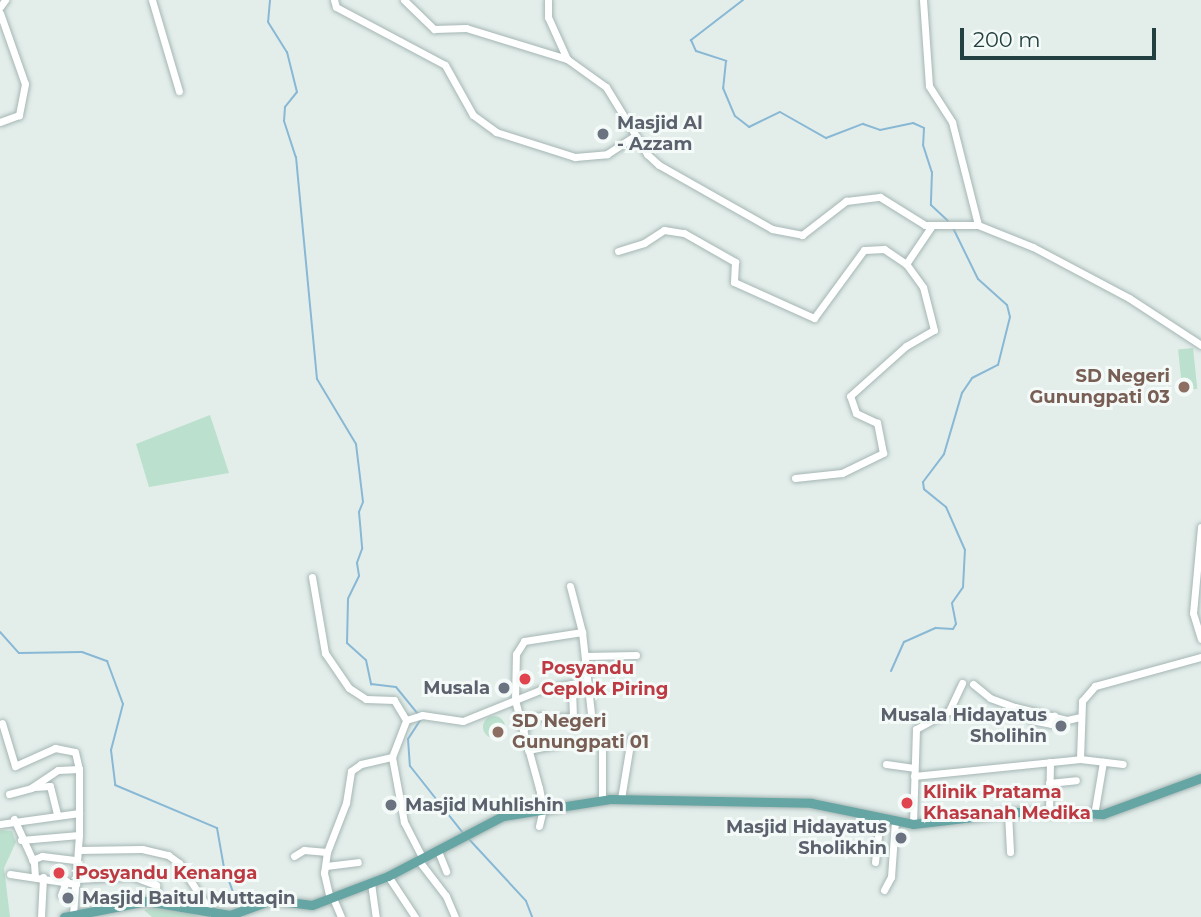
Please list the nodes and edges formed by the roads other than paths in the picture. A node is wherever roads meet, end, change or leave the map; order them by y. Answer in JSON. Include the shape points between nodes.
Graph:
{"nodes":[{"id":1,"x":5,"y":0,"type":"edge"},
{"id":2,"x":152,"y":0,"type":"edge"},
{"id":3,"x":334,"y":0,"type":"edge"},
{"id":4,"x":404,"y":0,"type":"edge"},
{"id":5,"x":548,"y":0,"type":"edge"},
{"id":6,"x":923,"y":0,"type":"edge"},
{"id":7,"x":0,"y":6,"type":"edge"},
{"id":8,"x":0,"y":13,"type":"edge"},
{"id":9,"x":567,"y":59,"type":"junction"},
{"id":10,"x":179,"y":91,"type":"dead end"},
{"id":11,"x":0,"y":122,"type":"edge"},
{"id":12,"x":635,"y":136,"type":"junction"},
{"id":13,"x":978,"y":225,"type":"junction"},
{"id":14,"x":931,"y":227,"type":"junction"},
{"id":15,"x":618,"y":251,"type":"dead end"},
{"id":16,"x":906,"y":264,"type":"junction"},
{"id":17,"x":1201,"y":345,"type":"edge"},
{"id":18,"x":794,"y":478,"type":"dead end"},
{"id":19,"x":1201,"y":527,"type":"edge"},
{"id":20,"x":1198,"y":564,"type":"edge"},
{"id":21,"x":312,"y":577,"type":"dead end"},
{"id":22,"x":570,"y":586,"type":"dead end"},
{"id":23,"x":582,"y":632,"type":"junction"},
{"id":24,"x":1201,"y":639,"type":"edge"},
{"id":25,"x":636,"y":655,"type":"dead end"},
{"id":26,"x":585,"y":656,"type":"junction"},
{"id":27,"x":1201,"y":657,"type":"edge"},
{"id":28,"x":587,"y":681,"type":"junction"},
{"id":29,"x":962,"y":683,"type":"dead end"},
{"id":30,"x":572,"y":684,"type":"junction"},
{"id":31,"x":973,"y":684,"type":"dead end"},
{"id":32,"x":514,"y":700,"type":"junction"},
{"id":33,"x":591,"y":713,"type":"dead end"},
{"id":34,"x":542,"y":716,"type":"dead end"},
{"id":35,"x":1054,"y":716,"type":"junction"},
{"id":36,"x":1080,"y":717,"type":"junction"},
{"id":37,"x":557,"y":718,"type":"dead end"},
{"id":38,"x":406,"y":720,"type":"junction"},
{"id":39,"x":1031,"y":720,"type":"dead end"},
{"id":40,"x":2,"y":723,"type":"dead end"},
{"id":41,"x":523,"y":730,"type":"junction"},
{"id":42,"x":631,"y":738,"type":"dead end"},
{"id":43,"x":558,"y":744,"type":"dead end"},
{"id":44,"x":602,"y":749,"type":"dead end"},
{"id":45,"x":528,"y":750,"type":"junction"},
{"id":46,"x":392,"y":757,"type":"junction"},
{"id":47,"x":1080,"y":759,"type":"junction"},
{"id":48,"x":1050,"y":762,"type":"junction"},
{"id":49,"x":1103,"y":762,"type":"junction"},
{"id":50,"x":886,"y":764,"type":"dead end"},
{"id":51,"x":1124,"y":764,"type":"dead end"},
{"id":52,"x":79,"y":769,"type":"junction"},
{"id":53,"x":914,"y":772,"type":"junction"},
{"id":54,"x":1201,"y":778,"type":"edge"},
{"id":55,"x":1076,"y":780,"type":"dead end"},
{"id":56,"x":1049,"y":783,"type":"junction"},
{"id":57,"x":32,"y":788,"type":"junction"},
{"id":58,"x":9,"y":794,"type":"dead end"},
{"id":59,"x":621,"y":799,"type":"junction"},
{"id":60,"x":602,"y":800,"type":"junction"},
{"id":61,"x":543,"y":808,"type":"junction"},
{"id":62,"x":79,"y":813,"type":"junction"},
{"id":63,"x":1008,"y":813,"type":"junction"},
{"id":64,"x":57,"y":814,"type":"junction"},
{"id":65,"x":1049,"y":814,"type":"junction"},
{"id":66,"x":1094,"y":816,"type":"junction"},
{"id":67,"x":14,"y":819,"type":"junction"},
{"id":68,"x":880,"y":819,"type":"junction"},
{"id":69,"x":895,"y":821,"type":"junction"},
{"id":70,"x":0,"y":824,"type":"edge"},
{"id":71,"x":913,"y":824,"type":"junction"},
{"id":72,"x":539,"y":826,"type":"dead end"},
{"id":73,"x":79,"y":835,"type":"junction"},
{"id":74,"x":21,"y":840,"type":"junction"},
{"id":75,"x":78,"y":850,"type":"junction"},
{"id":76,"x":438,"y":851,"type":"junction"},
{"id":77,"x":327,"y":852,"type":"junction"},
{"id":78,"x":1010,"y":852,"type":"dead end"},
{"id":79,"x":294,"y":856,"type":"dead end"},
{"id":80,"x":32,"y":860,"type":"junction"},
{"id":81,"x":77,"y":860,"type":"junction"},
{"id":82,"x":421,"y":860,"type":"junction"},
{"id":83,"x":358,"y":862,"type":"dead end"},
{"id":84,"x":875,"y":862,"type":"dead end"},
{"id":85,"x":326,"y":866,"type":"junction"},
{"id":86,"x":446,"y":871,"type":"dead end"},
{"id":87,"x":10,"y":874,"type":"dead end"},
{"id":88,"x":39,"y":876,"type":"junction"},
{"id":89,"x":388,"y":876,"type":"junction"},
{"id":90,"x":66,"y":881,"type":"junction"},
{"id":91,"x":77,"y":881,"type":"junction"},
{"id":92,"x":371,"y":883,"type":"junction"},
{"id":93,"x":884,"y":890,"type":"dead end"},
{"id":94,"x":61,"y":895,"type":"dead end"},
{"id":95,"x":332,"y":898,"type":"junction"},
{"id":96,"x":157,"y":901,"type":"junction"},
{"id":97,"x":212,"y":914,"type":"junction"},
{"id":98,"x":230,"y":915,"type":"edge"},
{"id":99,"x":69,"y":916,"type":"edge"},
{"id":100,"x":41,"y":917,"type":"edge"},
{"id":101,"x":341,"y":917,"type":"edge"},
{"id":102,"x":376,"y":917,"type":"edge"},
{"id":103,"x":415,"y":917,"type":"edge"},
{"id":104,"x":455,"y":917,"type":"edge"}],
"edges":[{"from":1,"to":7,"type":"street"},
{"from":2,"to":10,"type":"street"},
{"from":3,"to":12,"type":"street","via":[[337,8],[446,65],[472,115],[496,132],[575,157],[607,154]]},
{"from":4,"to":9,"type":"street","via":[[434,29],[467,28]]},
{"from":5,"to":9,"type":"street","via":[[548,17]]},
{"from":6,"to":13,"type":"street","via":[[929,86],[952,122]]},
{"from":8,"to":11,"type":"street","via":[[25,84],[19,114]]},
{"from":9,"to":12,"type":"street","via":[[606,87]]},
{"from":12,"to":14,"type":"street","via":[[659,165],[787,235],[802,235],[846,201],[866,196],[880,197]]},
{"from":13,"to":14,"type":"street"},
{"from":13,"to":17,"type":"street","via":[[1033,247],[1129,298]]},
{"from":14,"to":16,"type":"street"},
{"from":15,"to":16,"type":"street","via":[[664,230],[684,233],[735,262],[734,282],[814,318],[867,248],[884,249]]},
{"from":16,"to":18,"type":"street","via":[[923,287],[934,330],[906,346],[850,396],[856,413],[877,422],[883,453],[842,473]]},
{"from":19,"to":20,"type":"street"},
{"from":20,"to":24,"type":"street","via":[[1193,613]]},
{"from":21,"to":38,"type":"street","via":[[325,653],[349,688],[366,699],[394,699]]},
{"from":22,"to":23,"type":"street"},
{"from":23,"to":26,"type":"street"},
{"from":23,"to":32,"type":"street","via":[[521,643]]},
{"from":25,"to":26,"type":"street"},
{"from":26,"to":28,"type":"street"},
{"from":27,"to":36,"type":"street","via":[[1095,686],[1082,701]]},
{"from":28,"to":30,"type":"street"},
{"from":28,"to":33,"type":"street"},
{"from":29,"to":53,"type":"street","via":[[949,711],[916,729]]},
{"from":30,"to":32,"type":"street"},
{"from":30,"to":37,"type":"street","via":[[573,717]]},
{"from":31,"to":35,"type":"street","via":[[998,701]]},
{"from":32,"to":38,"type":"street","via":[[463,721],[419,716]]},
{"from":32,"to":41,"type":"street"},
{"from":34,"to":41,"type":"street"},
{"from":35,"to":36,"type":"street"},
{"from":35,"to":39,"type":"street","via":[[1051,724]]},
{"from":36,"to":47,"type":"street"},
{"from":38,"to":46,"type":"street"},
{"from":40,"to":52,"type":"street","via":[[12,765],[63,748],[75,752]]},
{"from":41,"to":45,"type":"street"},
{"from":42,"to":59,"type":"street"},
{"from":43,"to":45,"type":"street"},
{"from":44,"to":60,"type":"street"},
{"from":45,"to":61,"type":"street"},
{"from":46,"to":77,"type":"street","via":[[353,767],[346,803]]},
{"from":46,"to":82,"type":"street","via":[[404,822]]},
{"from":47,"to":48,"type":"street"},
{"from":47,"to":49,"type":"street"},
{"from":48,"to":53,"type":"street"},
{"from":48,"to":56,"type":"street"},
{"from":49,"to":51,"type":"street"},
{"from":49,"to":66,"type":"street"},
{"from":50,"to":53,"type":"street"},
{"from":52,"to":57,"type":"street","via":[[58,770]]},
{"from":52,"to":62,"type":"street"},
{"from":53,"to":71,"type":"street"},
{"from":54,"to":66,"type":"main road"},
{"from":55,"to":56,"type":"street"},
{"from":56,"to":65,"type":"street"},
{"from":57,"to":58,"type":"street"},
{"from":57,"to":64,"type":"street","via":[[50,786]]},
{"from":59,"to":60,"type":"main road"},
{"from":59,"to":68,"type":"main road","via":[[811,803]]},
{"from":60,"to":61,"type":"main road"},
{"from":61,"to":72,"type":"street"},
{"from":61,"to":76,"type":"main road","via":[[503,816]]},
{"from":62,"to":64,"type":"street"},
{"from":62,"to":73,"type":"street"},
{"from":63,"to":65,"type":"main road"},
{"from":63,"to":71,"type":"main road"},
{"from":63,"to":78,"type":"street"},
{"from":64,"to":67,"type":"street"},
{"from":65,"to":66,"type":"main road"},
{"from":67,"to":70,"type":"street"},
{"from":67,"to":74,"type":"street"},
{"from":68,"to":69,"type":"main road"},
{"from":68,"to":84,"type":"street"},
{"from":69,"to":71,"type":"main road"},
{"from":69,"to":93,"type":"street","via":[[891,877]]},
{"from":73,"to":74,"type":"street"},
{"from":73,"to":75,"type":"street"},
{"from":74,"to":80,"type":"street"},
{"from":75,"to":81,"type":"street"},
{"from":75,"to":97,"type":"street","via":[[142,849],[168,855],[179,863]]},
{"from":76,"to":82,"type":"main road"},
{"from":76,"to":86,"type":"street"},
{"from":77,"to":79,"type":"street","via":[[304,850]]},
{"from":77,"to":85,"type":"street"},
{"from":80,"to":81,"type":"street","via":[[43,856]]},
{"from":80,"to":88,"type":"street"},
{"from":81,"to":91,"type":"street"},
{"from":82,"to":89,"type":"main road"},
{"from":82,"to":104,"type":"street"},
{"from":83,"to":85,"type":"street"},
{"from":85,"to":95,"type":"street"},
{"from":87,"to":88,"type":"street"},
{"from":88,"to":90,"type":"street"},
{"from":88,"to":100,"type":"street"},
{"from":89,"to":92,"type":"main road"},
{"from":89,"to":103,"type":"street"},
{"from":90,"to":91,"type":"street"},
{"from":90,"to":94,"type":"street"},
{"from":91,"to":96,"type":"street","via":[[132,876],[156,885]]},
{"from":91,"to":99,"type":"street"},
{"from":92,"to":95,"type":"main road"},
{"from":92,"to":102,"type":"street"},
{"from":95,"to":98,"type":"main road","via":[[308,905],[272,900]]},
{"from":95,"to":101,"type":"street"},
{"from":96,"to":97,"type":"main road"},
{"from":96,"to":99,"type":"main road"},
{"from":97,"to":98,"type":"main road"}]}
